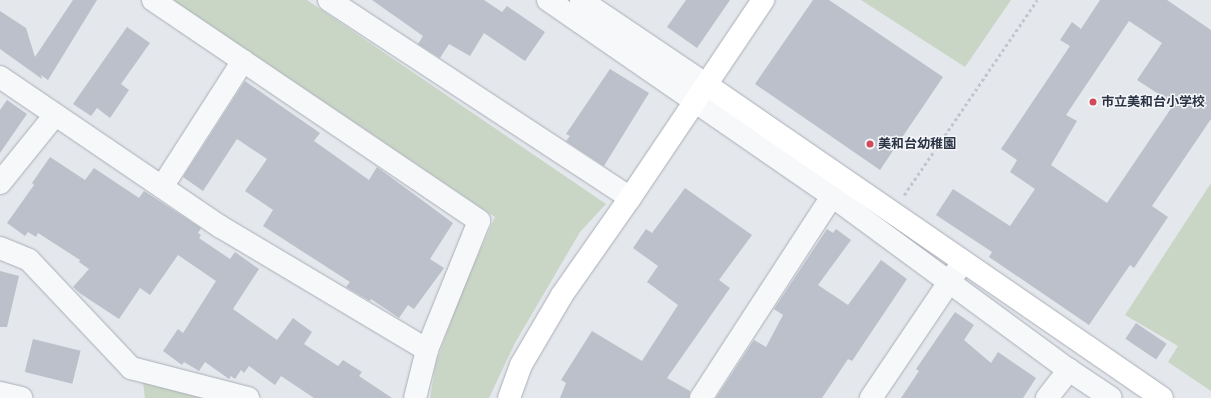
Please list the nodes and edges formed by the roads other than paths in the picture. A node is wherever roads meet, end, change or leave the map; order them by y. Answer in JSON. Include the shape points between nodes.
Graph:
{"nodes":[{"id":1,"x":153,"y":0,"type":"edge"},
{"id":2,"x":329,"y":0,"type":"edge"},
{"id":3,"x":548,"y":0,"type":"edge"},
{"id":4,"x":581,"y":0,"type":"edge"},
{"id":5,"x":763,"y":0,"type":"edge"},
{"id":6,"x":603,"y":6,"type":"edge"},
{"id":7,"x":242,"y":61,"type":"junction"},
{"id":8,"x":0,"y":78,"type":"edge"},
{"id":9,"x":701,"y":93,"type":"junction"},
{"id":10,"x":55,"y":115,"type":"junction"},
{"id":11,"x":0,"y":183,"type":"edge"},
{"id":12,"x":162,"y":187,"type":"junction"},
{"id":13,"x":832,"y":196,"type":"junction"},
{"id":14,"x":630,"y":198,"type":"junction"},
{"id":15,"x":0,"y":248,"type":"edge"},
{"id":16,"x":963,"y":261,"type":"junction"},
{"id":17,"x":950,"y":281,"type":"junction"},
{"id":18,"x":427,"y":350,"type":"junction"},
{"id":19,"x":1068,"y":370,"type":"junction"},
{"id":20,"x":0,"y":393,"type":"edge"},
{"id":21,"x":21,"y":398,"type":"edge"},
{"id":22,"x":248,"y":398,"type":"edge"},
{"id":23,"x":415,"y":398,"type":"edge"},
{"id":24,"x":509,"y":398,"type":"edge"},
{"id":25,"x":701,"y":398,"type":"edge"},
{"id":26,"x":871,"y":398,"type":"edge"},
{"id":27,"x":1047,"y":398,"type":"edge"},
{"id":28,"x":1111,"y":398,"type":"edge"},
{"id":29,"x":1162,"y":398,"type":"edge"}],
"edges":[{"from":1,"to":7,"type":"street"},
{"from":2,"to":14,"type":"street"},
{"from":3,"to":9,"type":"street"},
{"from":4,"to":6,"type":"street"},
{"from":5,"to":9,"type":"street"},
{"from":6,"to":9,"type":"street"},
{"from":7,"to":12,"type":"street"},
{"from":7,"to":18,"type":"street","via":[[479,221]]},
{"from":8,"to":10,"type":"street"},
{"from":9,"to":13,"type":"street"},
{"from":9,"to":14,"type":"street"},
{"from":9,"to":16,"type":"street","via":[[892,212]]},
{"from":10,"to":11,"type":"street"},
{"from":10,"to":12,"type":"street"},
{"from":12,"to":18,"type":"street","via":[[221,227]]},
{"from":13,"to":17,"type":"street"},
{"from":13,"to":25,"type":"street"},
{"from":14,"to":24,"type":"street","via":[[562,295],[521,365]]},
{"from":15,"to":22,"type":"street","via":[[29,260],[131,368]]},
{"from":16,"to":17,"type":"street"},
{"from":16,"to":29,"type":"street"},
{"from":17,"to":19,"type":"street"},
{"from":17,"to":26,"type":"street"},
{"from":18,"to":23,"type":"street"},
{"from":19,"to":27,"type":"street"},
{"from":19,"to":28,"type":"street"},
{"from":20,"to":21,"type":"street"}]}
